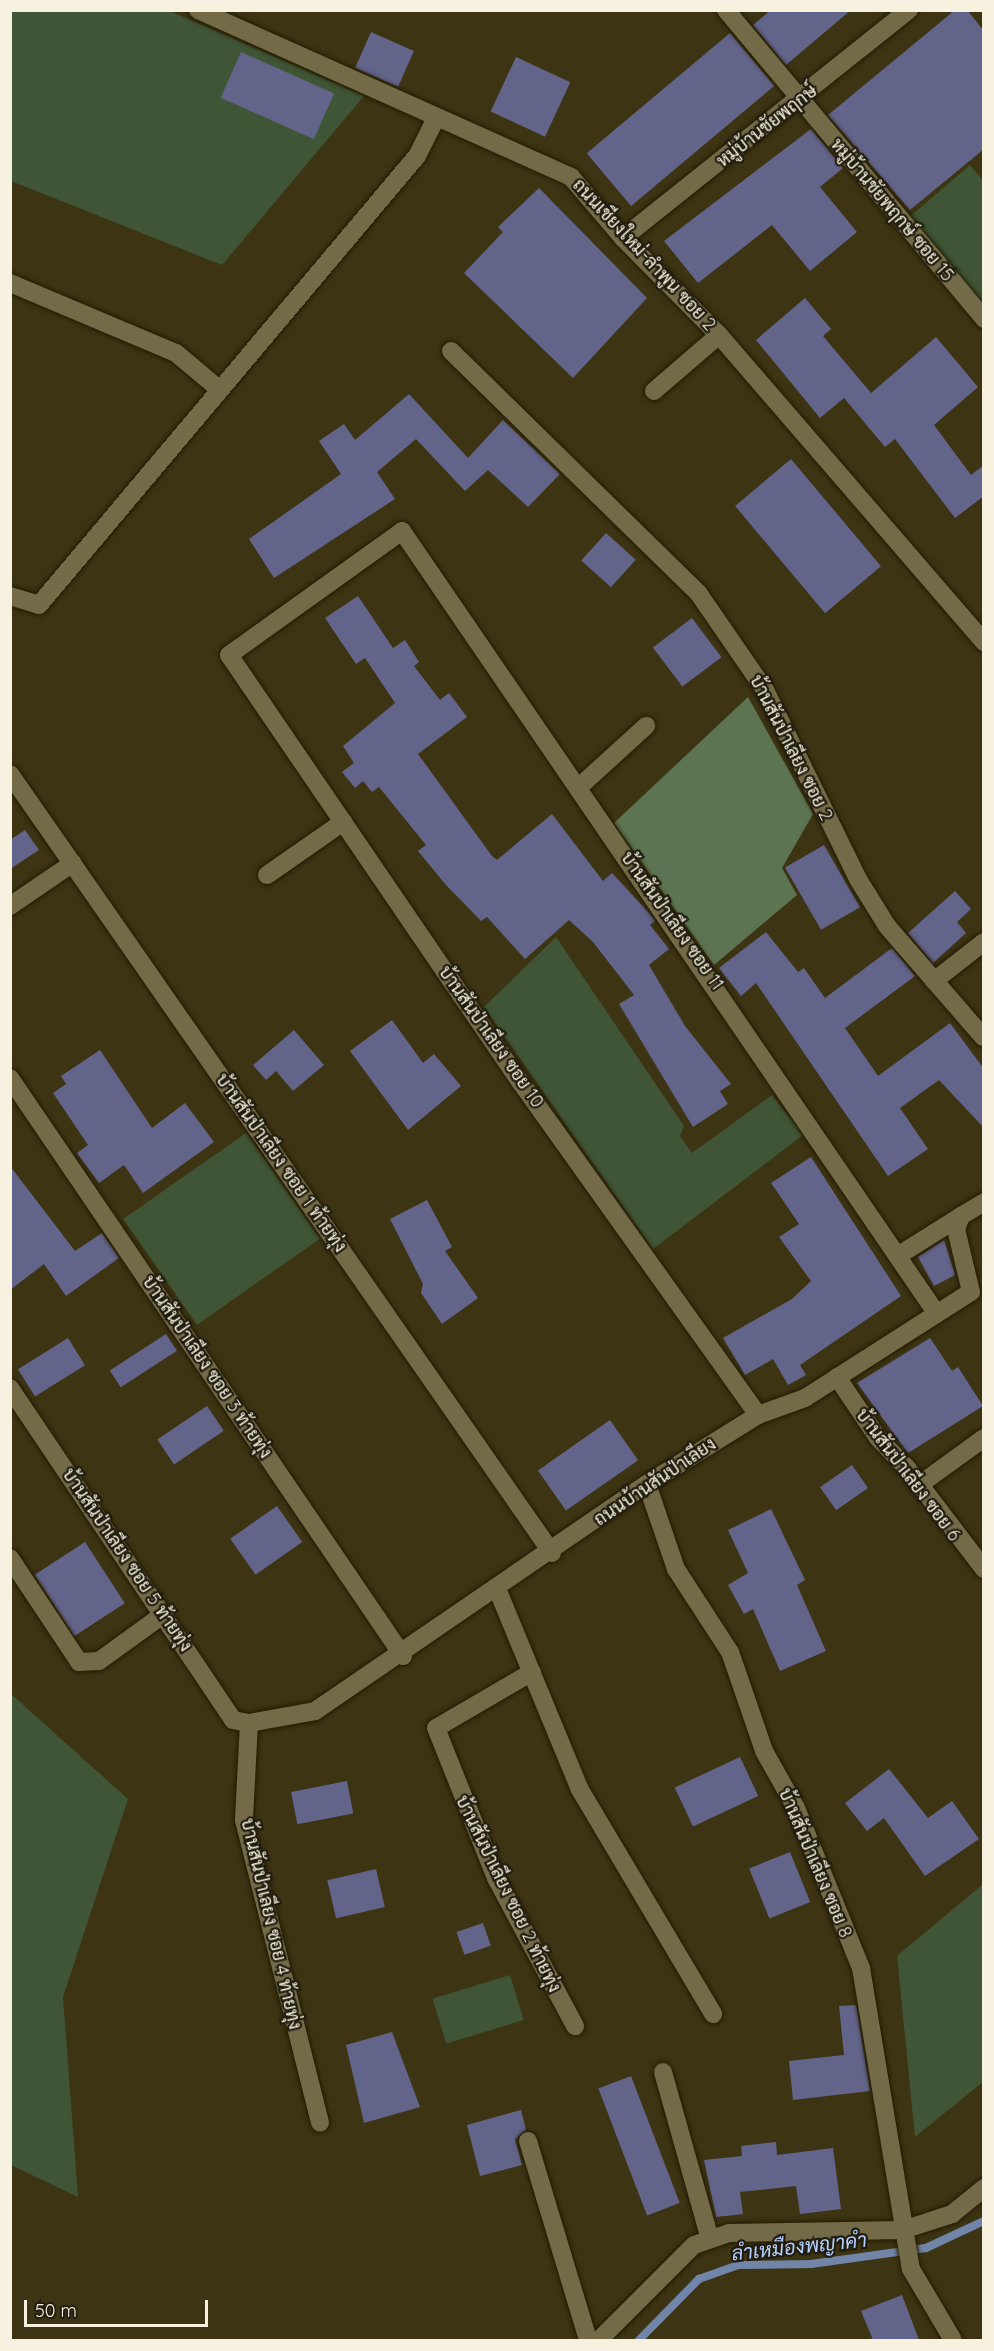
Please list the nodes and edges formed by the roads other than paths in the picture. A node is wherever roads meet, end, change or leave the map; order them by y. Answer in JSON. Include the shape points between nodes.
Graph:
{"nodes":[{"id":1,"x":198,"y":10,"type":"edge"},
{"id":2,"x":726,"y":10,"type":"edge"},
{"id":3,"x":909,"y":10,"type":"edge"},
{"id":4,"x":801,"y":100,"type":"junction"},
{"id":5,"x":436,"y":118,"type":"junction"},
{"id":6,"x":623,"y":238,"type":"junction"},
{"id":7,"x":10,"y":283,"type":"edge"},
{"id":8,"x":984,"y":320,"type":"edge"},
{"id":9,"x":719,"y":335,"type":"junction"},
{"id":10,"x":451,"y":351,"type":"dead end"},
{"id":11,"x":220,"y":390,"type":"junction"},
{"id":12,"x":654,"y":391,"type":"dead end"},
{"id":13,"x":402,"y":531,"type":"joint"},
{"id":14,"x":10,"y":596,"type":"edge"},
{"id":15,"x":984,"y":642,"type":"edge"},
{"id":16,"x":646,"y":726,"type":"dead end"},
{"id":17,"x":10,"y":774,"type":"edge"},
{"id":18,"x":579,"y":787,"type":"junction"},
{"id":19,"x":343,"y":822,"type":"junction"},
{"id":20,"x":73,"y":863,"type":"junction"},
{"id":21,"x":267,"y":875,"type":"dead end"},
{"id":22,"x":10,"y":906,"type":"edge"},
{"id":23,"x":984,"y":942,"type":"edge"},
{"id":24,"x":934,"y":981,"type":"junction"},
{"id":25,"x":983,"y":1037,"type":"edge"},
{"id":26,"x":10,"y":1078,"type":"edge"},
{"id":27,"x":984,"y":1202,"type":"edge"},
{"id":28,"x":961,"y":1216,"type":"junction"},
{"id":29,"x":899,"y":1255,"type":"junction"},
{"id":30,"x":937,"y":1314,"type":"junction"},
{"id":31,"x":837,"y":1377,"type":"junction"},
{"id":32,"x":10,"y":1388,"type":"edge"},
{"id":33,"x":758,"y":1415,"type":"junction"},
{"id":34,"x":984,"y":1438,"type":"edge"},
{"id":35,"x":647,"y":1484,"type":"junction"},
{"id":36,"x":919,"y":1485,"type":"junction"},
{"id":37,"x":552,"y":1553,"type":"junction"},
{"id":38,"x":10,"y":1558,"type":"edge"},
{"id":39,"x":984,"y":1569,"type":"edge"},
{"id":40,"x":498,"y":1591,"type":"junction"},
{"id":41,"x":164,"y":1614,"type":"junction"},
{"id":42,"x":403,"y":1656,"type":"junction"},
{"id":43,"x":532,"y":1672,"type":"junction"},
{"id":44,"x":249,"y":1723,"type":"junction"},
{"id":45,"x":713,"y":2014,"type":"dead end"},
{"id":46,"x":575,"y":2026,"type":"dead end"},
{"id":47,"x":663,"y":2072,"type":"dead end"},
{"id":48,"x":320,"y":2123,"type":"dead end"},
{"id":49,"x":528,"y":2141,"type":"dead end"},
{"id":50,"x":984,"y":2188,"type":"edge"},
{"id":51,"x":905,"y":2238,"type":"junction"},
{"id":52,"x":710,"y":2239,"type":"junction"},
{"id":53,"x":588,"y":2340,"type":"edge"},
{"id":54,"x":599,"y":2340,"type":"edge"},
{"id":55,"x":953,"y":2340,"type":"edge"}],
"edges":[{"from":1,"to":5,"type":"street","name":"ถนนเชียงใหม่-ลำพูน ซอย 2"},
{"from":2,"to":4,"type":"street","name":"หมู่บ้านชัยพฤกษ์ ซอย 15"},
{"from":3,"to":4,"type":"street","name":"หมู่บ้านชัยพฤกษ์"},
{"from":4,"to":6,"type":"street","name":"หมู่บ้านชัยพฤกษ์"},
{"from":4,"to":8,"type":"street","name":"หมู่บ้านชัยพฤกษ์ ซอย 15"},
{"from":5,"to":6,"type":"street","name":"ถนนเชียงใหม่-ลำพูน ซอย 2","via":[[571,177]]},
{"from":5,"to":11,"type":"street","via":[[417,156]]},
{"from":6,"to":9,"type":"street","name":"ถนนเชียงใหม่-ลำพูน ซอย 2"},
{"from":7,"to":11,"type":"street","via":[[176,353]]},
{"from":9,"to":12,"type":"street"},
{"from":9,"to":15,"type":"street","name":"ถนนเชียงใหม่-ลำพูน ซอย 2"},
{"from":10,"to":24,"type":"street","name":"บ้านสันป่าเลียง ซอย 2","via":[[699,594],[765,690],[858,879],[887,926]]},
{"from":11,"to":14,"type":"street","via":[[39,605]]},
{"from":13,"to":18,"type":"street","name":"บ้านสันป่าเลียง ซอย 11"},
{"from":13,"to":19,"type":"street","name":"บ้านสันป่าเลียง ซอย 10","via":[[229,655]]},
{"from":16,"to":18,"type":"street"},
{"from":17,"to":20,"type":"street","name":"บ้านสันป่าเลียง ซอย 1 ท้ายทุ่ง"},
{"from":18,"to":29,"type":"street","name":"บ้านสันป่าเลียง ซอย 11"},
{"from":19,"to":21,"type":"street"},
{"from":19,"to":33,"type":"street","name":"บ้านสันป่าเลียง ซอย 10"},
{"from":20,"to":22,"type":"street"},
{"from":20,"to":37,"type":"street","name":"บ้านสันป่าเลียง ซอย 1 ท้ายทุ่ง"},
{"from":23,"to":24,"type":"street"},
{"from":24,"to":25,"type":"street","name":"บ้านสันป่าเลียง ซอย 2"},
{"from":26,"to":42,"type":"street","name":"บ้านสันป่าเลียง ซอย 3 ท้ายทุ่ง"},
{"from":27,"to":28,"type":"street"},
{"from":28,"to":29,"type":"street"},
{"from":28,"to":30,"type":"street","name":"ถนนบ้านสันป่าเลียง","via":[[956,1237],[973,1286]]},
{"from":29,"to":30,"type":"street","name":"บ้านสันป่าเลียง ซอย 11"},
{"from":30,"to":31,"type":"street","name":"ถนนบ้านสันป่าเลียง"},
{"from":31,"to":33,"type":"street","name":"ถนนบ้านสันป่าเลียง","via":[[805,1398]]},
{"from":31,"to":36,"type":"street","name":"บ้านสันป่าเลียง ซอย 6","via":[[878,1438]]},
{"from":32,"to":41,"type":"street","name":"บ้านสันป่าเลียง ซอย 5 ท้ายทุ่ง"},
{"from":33,"to":35,"type":"street","name":"ถนนบ้านสันป่าเลียง"},
{"from":34,"to":36,"type":"street"},
{"from":35,"to":37,"type":"street","name":"ถนนบ้านสันป่าเลียง"},
{"from":35,"to":51,"type":"street","name":"บ้านสันป่าเลียง ซอย 8","via":[[676,1569],[730,1652],[764,1751],[796,1808],[861,1968]]},
{"from":36,"to":39,"type":"street","name":"บ้านสันป่าเลียง ซอย 6"},
{"from":37,"to":40,"type":"street","name":"ถนนบ้านสันป่าเลียง"},
{"from":38,"to":41,"type":"street","via":[[79,1662],[99,1661]]},
{"from":40,"to":42,"type":"street","name":"ถนนบ้านสันป่าเลียง"},
{"from":40,"to":43,"type":"street"},
{"from":41,"to":44,"type":"street","name":"บ้านสันป่าเลียง ซอย 5 ท้ายทุ่ง","via":[[233,1720]]},
{"from":42,"to":44,"type":"street","name":"ถนนบ้านสันป่าเลียง","via":[[315,1711]]},
{"from":43,"to":45,"type":"street","via":[[579,1788]]},
{"from":43,"to":46,"type":"street","name":"บ้านสันป่าเลียง ซอย 2 ท้ายทุ่ง","via":[[436,1728],[496,1878]]},
{"from":44,"to":48,"type":"street","name":"บ้านสันป่าเลียง ซอย 4 ท้ายทุ่ง","via":[[244,1820]]},
{"from":47,"to":52,"type":"street"},
{"from":49,"to":53,"type":"street"},
{"from":50,"to":51,"type":"street","via":[[952,2214]]},
{"from":51,"to":52,"type":"street","via":[[729,2233]]},
{"from":51,"to":55,"type":"street","name":"บ้านสันป่าเลียง ซอย 8","via":[[911,2269]]},
{"from":52,"to":54,"type":"street","via":[[693,2245]]}]}
